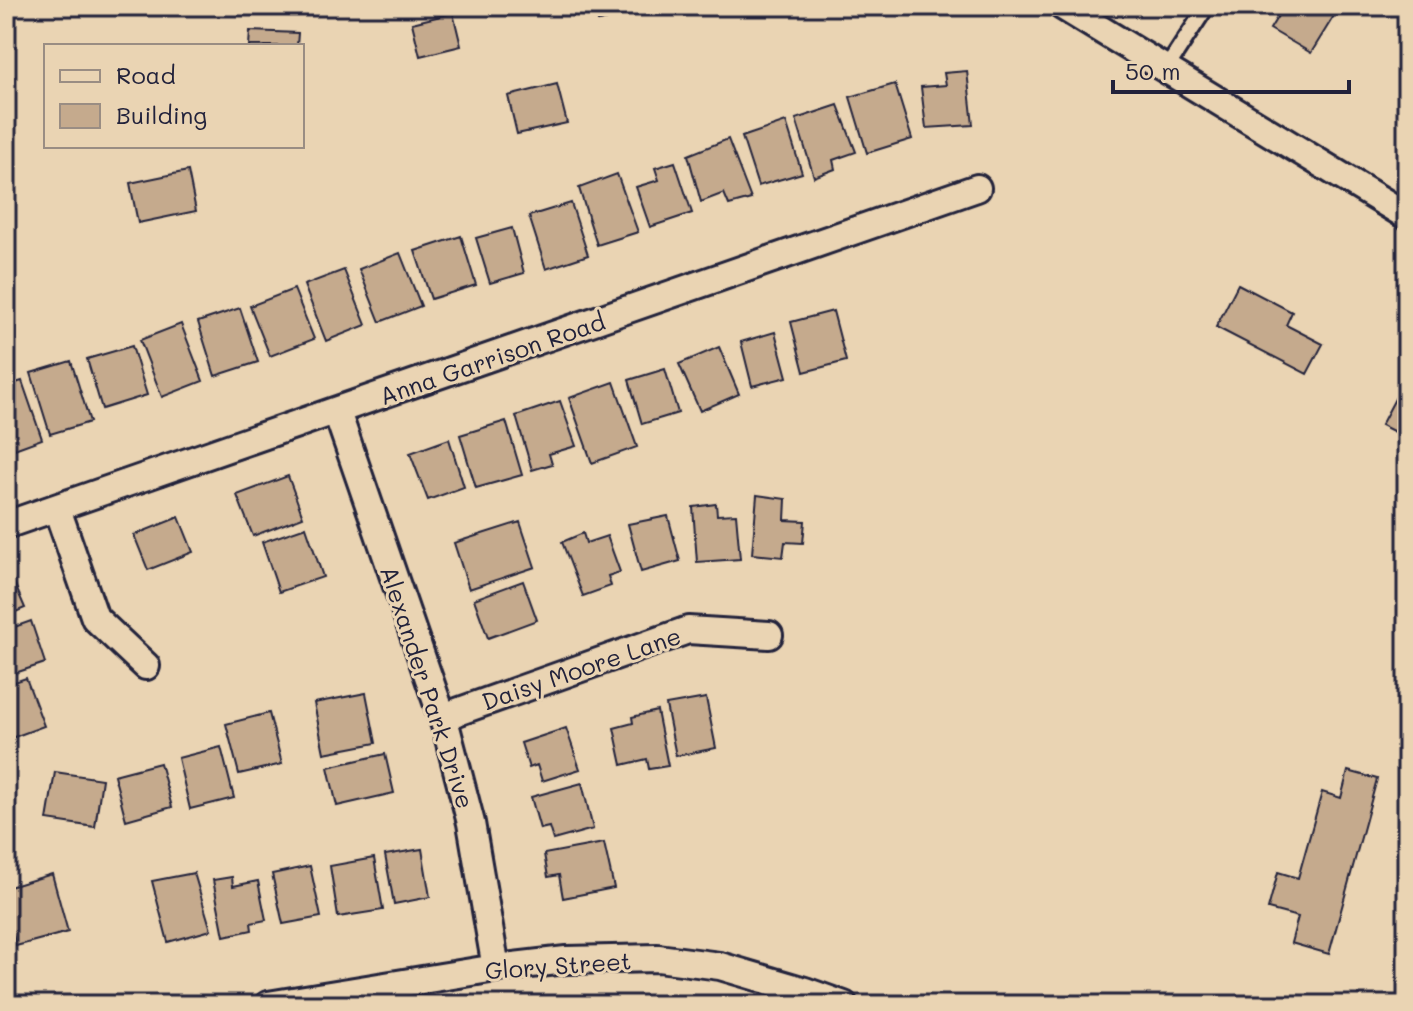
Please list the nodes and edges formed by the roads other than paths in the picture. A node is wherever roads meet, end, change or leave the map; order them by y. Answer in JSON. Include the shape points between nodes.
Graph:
{"nodes":[{"id":1,"x":1062,"y":6,"type":"edge"},
{"id":2,"x":1207,"y":6,"type":"edge"},
{"id":3,"x":1166,"y":69,"type":"junction"},
{"id":4,"x":977,"y":188,"type":"dead end"},
{"id":5,"x":1407,"y":216,"type":"edge"},
{"id":6,"x":337,"y":412,"type":"junction"},
{"id":7,"x":57,"y":509,"type":"junction"},
{"id":8,"x":6,"y":525,"type":"edge"},
{"id":9,"x":769,"y":635,"type":"dead end"},
{"id":10,"x":146,"y":666,"type":"dead end"},
{"id":11,"x":443,"y":717,"type":"junction"},
{"id":12,"x":496,"y":968,"type":"junction"},
{"id":13,"x":268,"y":1005,"type":"edge"},
{"id":14,"x":844,"y":1005,"type":"edge"}],
"edges":[{"from":1,"to":3,"type":"street"},
{"from":2,"to":3,"type":"lane"},
{"from":3,"to":5,"type":"street"},
{"from":4,"to":6,"type":"street","name":"Anna Garrison Road"},
{"from":6,"to":7,"type":"street","name":"Anna Garrison Road"},
{"from":6,"to":11,"type":"street","name":"Alexander Park Drive"},
{"from":7,"to":8,"type":"street","name":"Anna Garrison Road"},
{"from":7,"to":10,"type":"street","via":[[95,618]]},
{"from":9,"to":11,"type":"street","name":"Daisy Moore Lane","via":[[688,630]]},
{"from":11,"to":12,"type":"street","name":"Alexander Park Drive","via":[[471,823]]},
{"from":12,"to":13,"type":"street","name":"Glory Street"},
{"from":12,"to":14,"type":"street","name":"Glory Street","via":[[658,958],[720,966]]}]}
